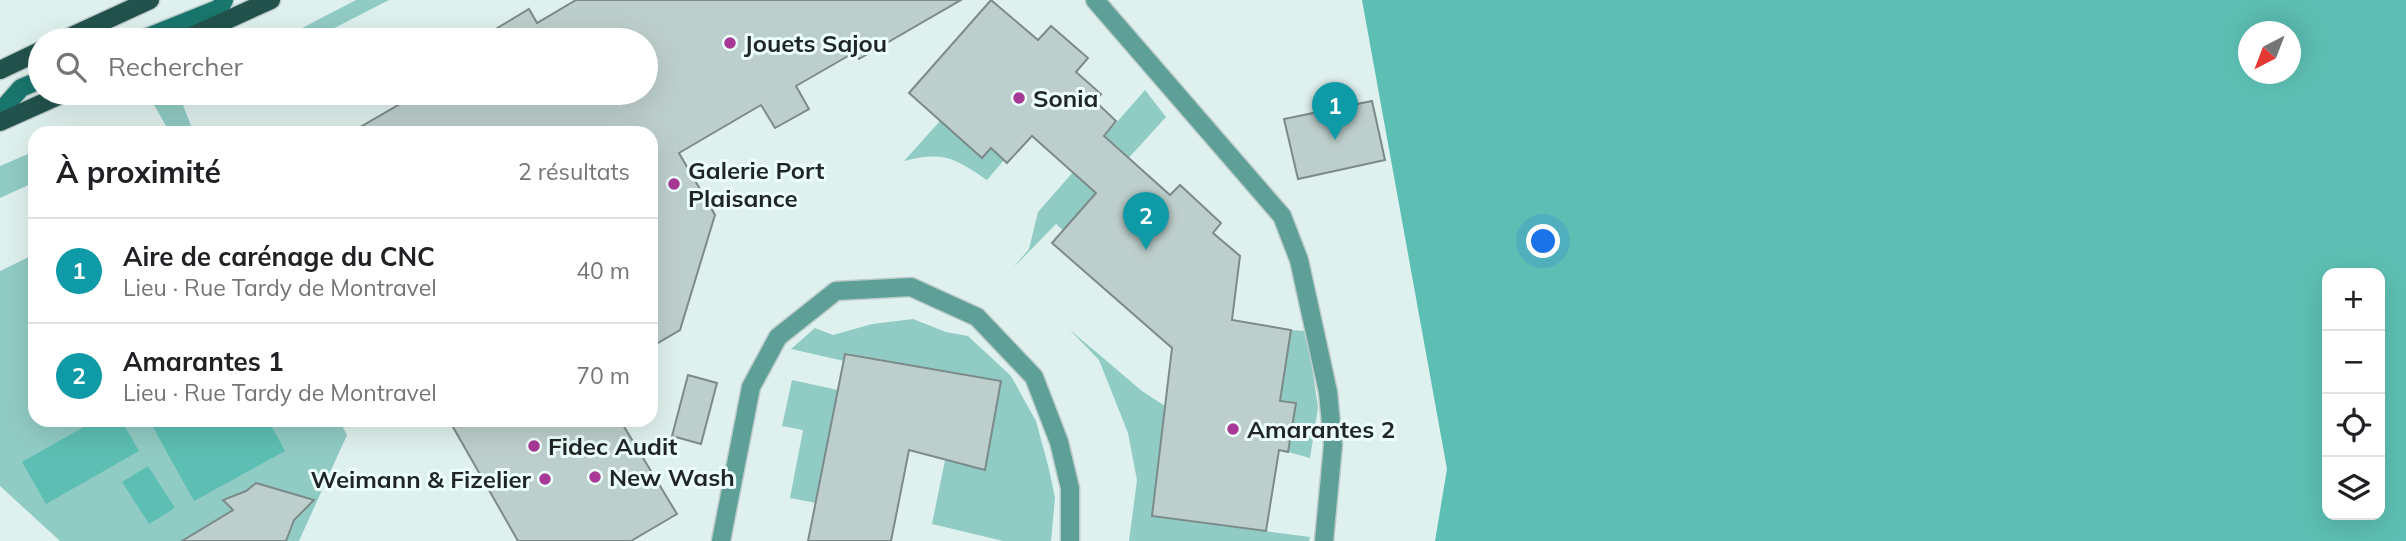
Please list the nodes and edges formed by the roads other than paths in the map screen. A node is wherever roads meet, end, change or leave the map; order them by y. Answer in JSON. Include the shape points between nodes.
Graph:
{"nodes":[{"id":1,"x":150,"y":0,"type":"edge"},
{"id":2,"x":224,"y":0,"type":"edge"},
{"id":3,"x":271,"y":0,"type":"edge"},
{"id":4,"x":1094,"y":0,"type":"edge"},
{"id":5,"x":89,"y":28,"type":"edge"},
{"id":6,"x":170,"y":28,"type":"edge"},
{"id":7,"x":209,"y":28,"type":"edge"},
{"id":8,"x":28,"y":57,"type":"edge"},
{"id":9,"x":0,"y":70,"type":"edge"},
{"id":10,"x":28,"y":85,"type":"edge"},
{"id":11,"x":38,"y":105,"type":"edge"},
{"id":12,"x":0,"y":112,"type":"edge"},
{"id":13,"x":0,"y":122,"type":"edge"},
{"id":14,"x":721,"y":541,"type":"edge"},
{"id":15,"x":1070,"y":541,"type":"edge"},
{"id":16,"x":1324,"y":541,"type":"edge"}],
"edges":[{"from":1,"to":5,"type":"main road"},
{"from":2,"to":6,"type":"street","via":[[220,8]]},
{"from":3,"to":7,"type":"main road"},
{"from":4,"to":16,"type":"street","via":[[1282,216],[1299,260],[1328,392],[1333,445]]},
{"from":8,"to":9,"type":"main road"},
{"from":10,"to":12,"type":"street"},
{"from":11,"to":13,"type":"main road"},
{"from":14,"to":15,"type":"street","via":[[751,387],[778,337],[836,291],[911,287],[977,317],[1034,377],[1059,442],[1070,488]]}]}
